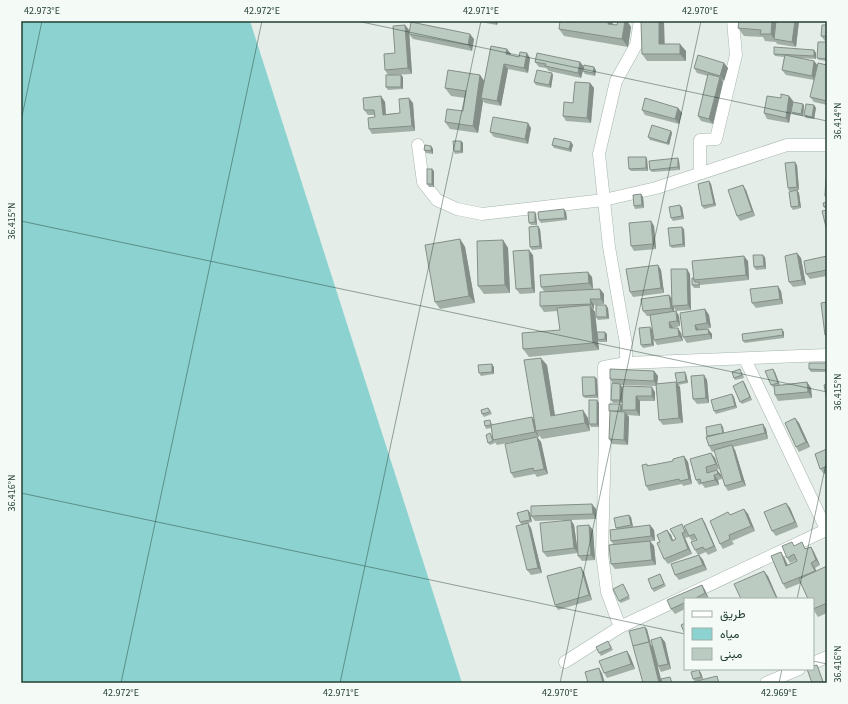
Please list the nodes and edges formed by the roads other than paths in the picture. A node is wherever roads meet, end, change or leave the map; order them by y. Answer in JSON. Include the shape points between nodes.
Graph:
{"nodes":[{"id":1,"x":640,"y":21,"type":"edge"},
{"id":2,"x":733,"y":21,"type":"edge"},
{"id":3,"x":418,"y":145,"type":"dead end"},
{"id":4,"x":827,"y":145,"type":"edge"},
{"id":5,"x":700,"y":173,"type":"junction"},
{"id":6,"x":604,"y":200,"type":"junction"},
{"id":7,"x":827,"y":355,"type":"edge"},
{"id":8,"x":745,"y":359,"type":"junction"},
{"id":9,"x":626,"y":363,"type":"junction"},
{"id":10,"x":827,"y":531,"type":"edge"},
{"id":11,"x":620,"y":627,"type":"junction"},
{"id":12,"x":827,"y":657,"type":"edge"},
{"id":13,"x":565,"y":662,"type":"dead end"},
{"id":14,"x":814,"y":663,"type":"edge"},
{"id":15,"x":797,"y":670,"type":"edge"},
{"id":16,"x":766,"y":683,"type":"edge"}],
"edges":[{"from":1,"to":6,"type":"street","via":[[636,45],[616,81],[600,154]]},
{"from":2,"to":5,"type":"street","via":[[736,55],[716,139],[700,140]]},
{"from":3,"to":6,"type":"street","via":[[423,182],[437,200],[456,209],[482,214]]},
{"from":4,"to":5,"type":"street","via":[[787,145]]},
{"from":5,"to":6,"type":"street","via":[[656,188]]},
{"from":6,"to":9,"type":"street","via":[[609,247],[626,344]]},
{"from":7,"to":8,"type":"street"},
{"from":8,"to":9,"type":"street"},
{"from":8,"to":10,"type":"street"},
{"from":9,"to":11,"type":"street","via":[[604,367],[602,554],[607,592]]},
{"from":10,"to":11,"type":"street"},
{"from":11,"to":13,"type":"street"},
{"from":12,"to":14,"type":"street"},
{"from":15,"to":16,"type":"street"}]}
